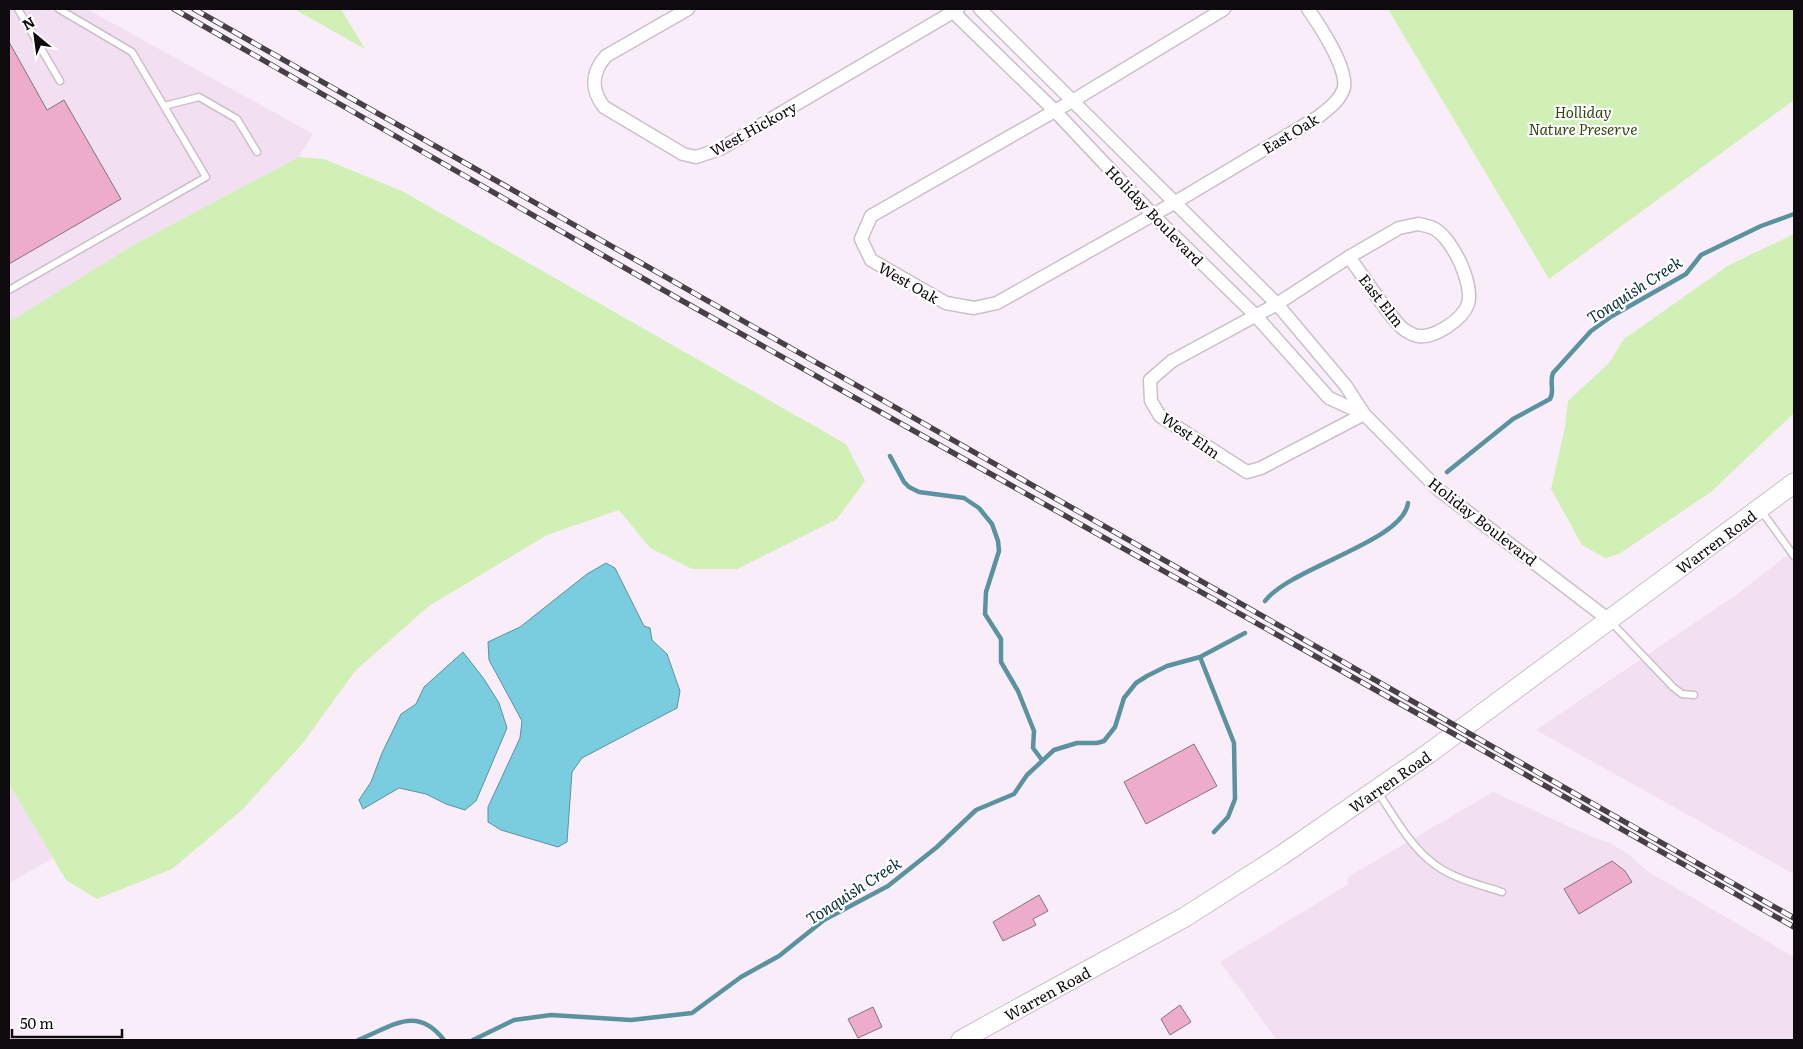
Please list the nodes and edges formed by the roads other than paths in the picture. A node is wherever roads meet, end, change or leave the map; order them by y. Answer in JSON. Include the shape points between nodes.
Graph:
{"nodes":[{"id":1,"x":18,"y":9,"type":"edge"},
{"id":2,"x":59,"y":9,"type":"edge"},
{"id":3,"x":688,"y":9,"type":"edge"},
{"id":4,"x":980,"y":9,"type":"edge"},
{"id":5,"x":1224,"y":9,"type":"edge"},
{"id":6,"x":1308,"y":9,"type":"edge"},
{"id":7,"x":954,"y":10,"type":"edge"},
{"id":8,"x":60,"y":81,"type":"dead end"},
{"id":9,"x":1074,"y":100,"type":"junction"},
{"id":10,"x":164,"y":106,"type":"junction"},
{"id":11,"x":1055,"y":111,"type":"junction"},
{"id":12,"x":257,"y":152,"type":"dead end"},
{"id":13,"x":1174,"y":203,"type":"junction"},
{"id":14,"x":1153,"y":214,"type":"junction"},
{"id":15,"x":1350,"y":257,"type":"junction"},
{"id":16,"x":9,"y":290,"type":"edge"},
{"id":17,"x":1277,"y":304,"type":"junction"},
{"id":18,"x":1256,"y":315,"type":"junction"},
{"id":19,"x":1364,"y":414,"type":"junction"},
{"id":20,"x":1794,"y":482,"type":"edge"},
{"id":21,"x":1760,"y":508,"type":"junction"},
{"id":22,"x":1794,"y":556,"type":"edge"},
{"id":23,"x":1609,"y":620,"type":"junction"},
{"id":24,"x":1694,"y":695,"type":"dead end"},
{"id":25,"x":1376,"y":790,"type":"junction"},
{"id":26,"x":1502,"y":892,"type":"dead end"},
{"id":27,"x":961,"y":1040,"type":"edge"}],
"edges":[{"from":1,"to":8,"type":"lane"},
{"from":2,"to":10,"type":"lane","via":[[132,52]]},
{"from":3,"to":7,"type":"street","name":"West Hickory","via":[[606,56],[598,65],[594,85],[598,100],[604,106],[683,154],[696,156],[720,149]]},
{"from":4,"to":9,"type":"street","name":"Holiday Boulevard"},
{"from":5,"to":9,"type":"street"},
{"from":6,"to":13,"type":"street","name":"East Oak","via":[[1323,30],[1343,74],[1344,88],[1335,102],[1318,117]]},
{"from":7,"to":11,"type":"street","name":"Holiday Boulevard"},
{"from":9,"to":11,"type":"street"},
{"from":9,"to":13,"type":"street","name":"Holiday Boulevard"},
{"from":10,"to":12,"type":"lane","via":[[199,97],[237,119]]},
{"from":10,"to":16,"type":"lane","via":[[206,177]]},
{"from":11,"to":14,"type":"street","name":"Holiday Boulevard"},
{"from":11,"to":14,"type":"street","name":"West Oak","via":[[871,216],[861,239],[871,260],[946,303],[974,308],[997,303]]},
{"from":13,"to":14,"type":"street","name":"East Oak"},
{"from":13,"to":17,"type":"street","name":"Holiday Boulevard"},
{"from":14,"to":18,"type":"street","name":"Holiday Boulevard"},
{"from":15,"to":15,"type":"street","name":"East Elm","via":[[1399,228],[1418,224],[1434,228],[1465,271],[1468,305],[1457,320],[1440,331],[1419,336],[1403,329]]},
{"from":15,"to":17,"type":"street","name":"East Elm"},
{"from":17,"to":18,"type":"street","name":"East Elm"},
{"from":17,"to":19,"type":"street","name":"Holiday Boulevard","via":[[1346,386]]},
{"from":18,"to":19,"type":"street","name":"Holiday Boulevard","via":[[1329,398]]},
{"from":18,"to":19,"type":"street","name":"West Elm","via":[[1172,361],[1150,380],[1151,401],[1160,416],[1247,472],[1261,468]]},
{"from":19,"to":23,"type":"street","name":"Holiday Boulevard","via":[[1439,490]]},
{"from":20,"to":21,"type":"main road","name":"Warren Road"},
{"from":21,"to":22,"type":"lane"},
{"from":21,"to":23,"type":"main road","name":"Warren Road"},
{"from":23,"to":24,"type":"lane","via":[[1682,694]]},
{"from":23,"to":25,"type":"main road","name":"Warren Road"},
{"from":25,"to":26,"type":"lane","via":[[1428,860],[1453,875]]},
{"from":25,"to":27,"type":"main road","name":"Warren Road","via":[[1211,902]]}]}
